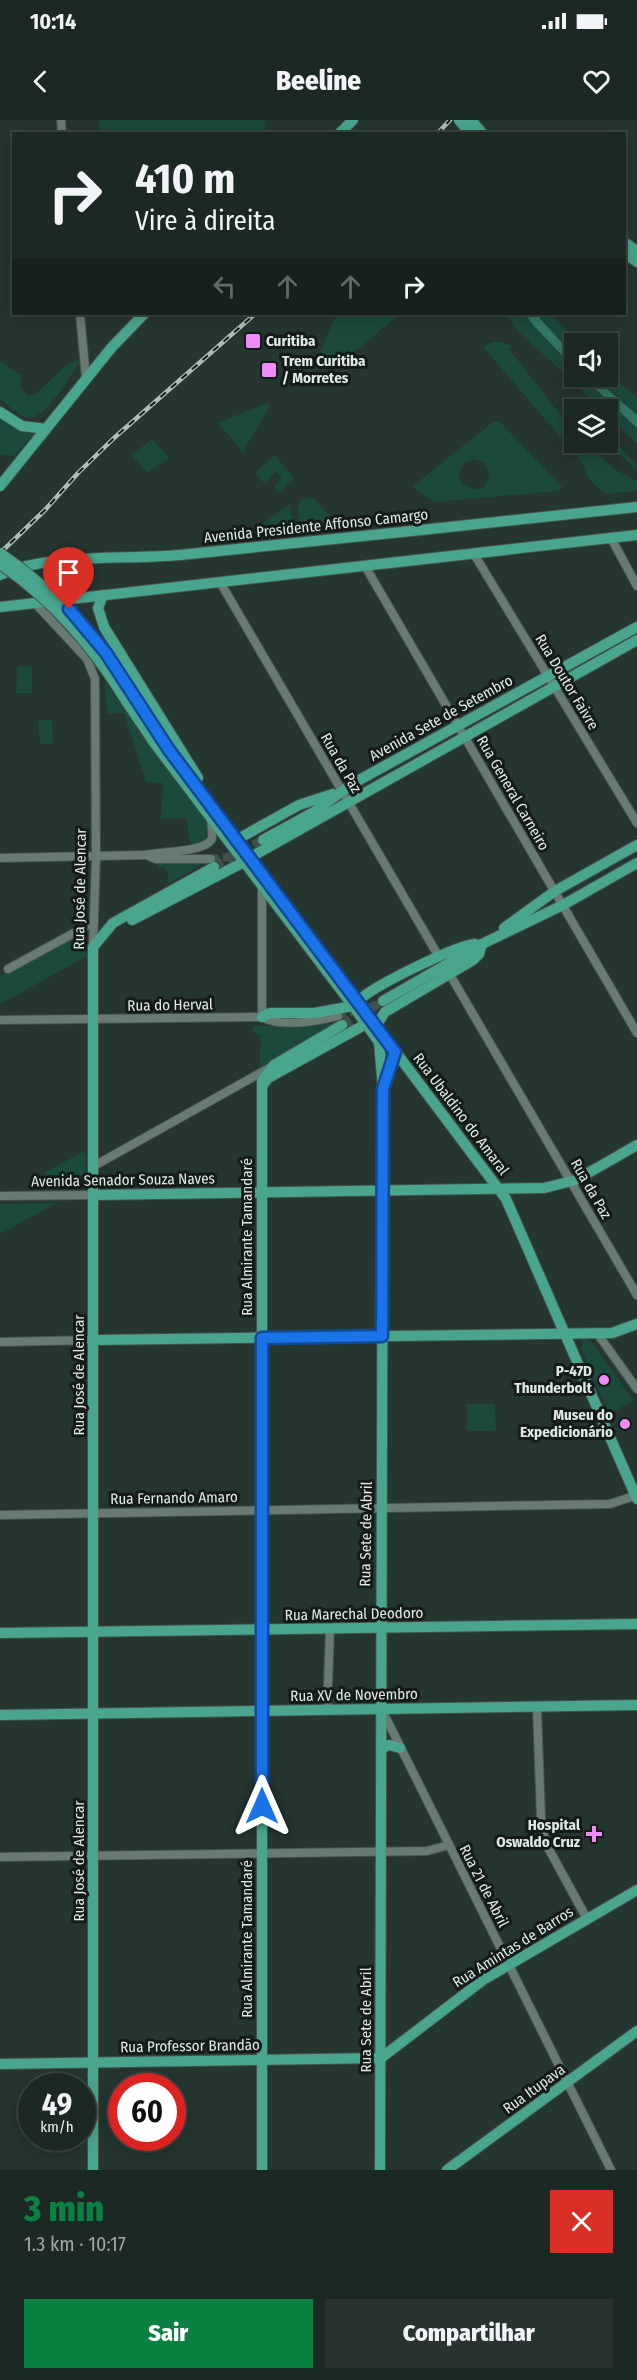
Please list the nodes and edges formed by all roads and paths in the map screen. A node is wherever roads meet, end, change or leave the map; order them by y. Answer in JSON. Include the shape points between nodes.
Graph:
{"nodes":[{"id":1,"x":353,"y":120,"type":"edge"},
{"id":2,"x":459,"y":120,"type":"edge"},
{"id":3,"x":471,"y":120,"type":"edge"},
{"id":4,"x":341,"y":132,"type":"edge"},
{"id":5,"x":469,"y":132,"type":"edge"},
{"id":6,"x":481,"y":132,"type":"edge"},
{"id":7,"x":80,"y":315,"type":"edge"},
{"id":8,"x":143,"y":315,"type":"edge"},
{"id":9,"x":86,"y":379,"type":"junction"},
{"id":10,"x":0,"y":412,"type":"edge"},
{"id":11,"x":46,"y":429,"type":"junction"},
{"id":12,"x":0,"y":482,"type":"edge"},
{"id":13,"x":637,"y":507,"type":"edge"},
{"id":14,"x":637,"y":535,"type":"edge"},
{"id":15,"x":611,"y":538,"type":"junction"},
{"id":16,"x":0,"y":554,"type":"edge"},
{"id":17,"x":474,"y":554,"type":"junction"},
{"id":18,"x":0,"y":564,"type":"edge"},
{"id":19,"x":365,"y":566,"type":"junction"},
{"id":20,"x":0,"y":575,"type":"edge"},
{"id":21,"x":220,"y":582,"type":"junction"},
{"id":22,"x":637,"y":586,"type":"edge"},
{"id":23,"x":103,"y":595,"type":"junction"},
{"id":24,"x":35,"y":603,"type":"junction"},
{"id":25,"x":0,"y":607,"type":"edge"},
{"id":26,"x":637,"y":627,"type":"edge"},
{"id":27,"x":637,"y":640,"type":"edge"},
{"id":28,"x":551,"y":681,"type":"junction"},
{"id":29,"x":129,"y":698,"type":"junction"},
{"id":30,"x":461,"y":731,"type":"junction"},
{"id":31,"x":345,"y":796,"type":"junction"},
{"id":32,"x":207,"y":798,"type":"junction"},
{"id":33,"x":211,"y":818,"type":"junction"},
{"id":34,"x":637,"y":823,"type":"edge"},
{"id":35,"x":238,"y":840,"type":"junction"},
{"id":36,"x":263,"y":840,"type":"tunnel mouth"},
{"id":37,"x":637,"y":845,"type":"edge"},
{"id":38,"x":145,"y":855,"type":"junction"},
{"id":39,"x":0,"y":858,"type":"edge"},
{"id":40,"x":247,"y":860,"type":"junction"},
{"id":41,"x":96,"y":861,"type":"junction"},
{"id":42,"x":213,"y":863,"type":"joint"},
{"id":43,"x":637,"y":863,"type":"edge"},
{"id":44,"x":262,"y":886,"type":"junction"},
{"id":45,"x":555,"y":891,"type":"junction"},
{"id":46,"x":563,"y":905,"type":"junction"},
{"id":47,"x":277,"y":907,"type":"junction"},
{"id":48,"x":262,"y":916,"type":"junction"},
{"id":49,"x":94,"y":922,"type":"junction"},
{"id":50,"x":99,"y":937,"type":"junction"},
{"id":51,"x":482,"y":944,"type":"junction"},
{"id":52,"x":93,"y":947,"type":"junction"},
{"id":53,"x":439,"y":957,"type":"junction"},
{"id":54,"x":8,"y":969,"type":"dead end"},
{"id":55,"x":449,"y":973,"type":"junction"},
{"id":56,"x":383,"y":1001,"type":"tunnel mouth"},
{"id":57,"x":356,"y":1004,"type":"junction"},
{"id":58,"x":262,"y":1017,"type":"junction"},
{"id":59,"x":93,"y":1019,"type":"junction"},
{"id":60,"x":0,"y":1020,"type":"edge"},
{"id":61,"x":340,"y":1021,"type":"joint"},
{"id":62,"x":371,"y":1025,"type":"junction"},
{"id":63,"x":637,"y":1033,"type":"edge"},
{"id":64,"x":379,"y":1042,"type":"joint"},
{"id":65,"x":395,"y":1052,"type":"junction"},
{"id":66,"x":274,"y":1065,"type":"junction"},
{"id":67,"x":249,"y":1079,"type":"junction"},
{"id":68,"x":262,"y":1084,"type":"junction"},
{"id":69,"x":383,"y":1089,"type":"junction"},
{"id":70,"x":637,"y":1144,"type":"edge"},
{"id":71,"x":94,"y":1166,"type":"junction"},
{"id":72,"x":571,"y":1182,"type":"junction"},
{"id":73,"x":499,"y":1190,"type":"junction"},
{"id":74,"x":382,"y":1191,"type":"junction"},
{"id":75,"x":262,"y":1193,"type":"junction"},
{"id":76,"x":93,"y":1195,"type":"junction"},
{"id":77,"x":0,"y":1196,"type":"edge"},
{"id":78,"x":637,"y":1295,"type":"edge"},
{"id":79,"x":637,"y":1324,"type":"edge"},
{"id":80,"x":565,"y":1333,"type":"junction"},
{"id":81,"x":597,"y":1334,"type":"junction"},
{"id":82,"x":382,"y":1336,"type":"junction"},
{"id":83,"x":262,"y":1338,"type":"junction"},
{"id":84,"x":94,"y":1340,"type":"junction"},
{"id":85,"x":0,"y":1342,"type":"edge"},
{"id":86,"x":637,"y":1389,"type":"edge"},
{"id":87,"x":636,"y":1496,"type":"edge"},
{"id":88,"x":382,"y":1508,"type":"junction"},
{"id":89,"x":262,"y":1510,"type":"junction"},
{"id":90,"x":94,"y":1513,"type":"junction"},
{"id":91,"x":0,"y":1515,"type":"edge"},
{"id":92,"x":637,"y":1624,"type":"edge"},
{"id":93,"x":330,"y":1629,"type":"junction"},
{"id":94,"x":380,"y":1629,"type":"junction"},
{"id":95,"x":262,"y":1630,"type":"junction"},
{"id":96,"x":0,"y":1633,"type":"edge"},
{"id":97,"x":94,"y":1633,"type":"junction"},
{"id":98,"x":637,"y":1706,"type":"edge"},
{"id":99,"x":537,"y":1708,"type":"junction"},
{"id":100,"x":327,"y":1710,"type":"junction"},
{"id":101,"x":381,"y":1710,"type":"junction"},
{"id":102,"x":262,"y":1711,"type":"junction"},
{"id":103,"x":94,"y":1713,"type":"junction"},
{"id":104,"x":0,"y":1715,"type":"edge"},
{"id":105,"x":400,"y":1748,"type":"junction"},
{"id":106,"x":381,"y":1749,"type":"junction"},
{"id":107,"x":449,"y":1845,"type":"junction"},
{"id":108,"x":381,"y":1851,"type":"junction"},
{"id":109,"x":262,"y":1853,"type":"junction"},
{"id":110,"x":94,"y":1855,"type":"junction"},
{"id":111,"x":0,"y":1857,"type":"edge"},
{"id":112,"x":637,"y":1890,"type":"edge"},
{"id":113,"x":587,"y":1919,"type":"junction"},
{"id":114,"x":508,"y":1965,"type":"junction"},
{"id":115,"x":637,"y":2031,"type":"edge"},
{"id":116,"x":381,"y":2058,"type":"junction"},
{"id":117,"x":262,"y":2060,"type":"junction"},
{"id":118,"x":93,"y":2063,"type":"junction"},
{"id":119,"x":0,"y":2064,"type":"edge"},
{"id":120,"x":568,"y":2083,"type":"junction"},
{"id":121,"x":93,"y":2170,"type":"edge"},
{"id":122,"x":262,"y":2170,"type":"edge"},
{"id":123,"x":380,"y":2170,"type":"edge"},
{"id":124,"x":447,"y":2170,"type":"edge"},
{"id":125,"x":611,"y":2170,"type":"edge"}],
"edges":[{"from":1,"to":4,"type":"main road"},
{"from":2,"to":5,"type":"main road"},
{"from":3,"to":6,"type":"main road"},
{"from":7,"to":9,"type":"street"},
{"from":8,"to":9,"type":"main road"},
{"from":9,"to":11,"type":"main road"},
{"from":10,"to":11,"type":"main road","via":[[22,426]]},
{"from":11,"to":12,"type":"main road"},
{"from":13,"to":20,"type":"main road","name":"Avenida Presidente Affonso Camargo","via":[[171,556],[50,563]]},
{"from":14,"to":15,"type":"main road"},
{"from":15,"to":17,"type":"main road"},
{"from":15,"to":22,"type":"street"},
{"from":16,"to":29,"type":"main road","bridge":true,"via":[[69,609],[106,653]]},
{"from":17,"to":19,"type":"main road"},
{"from":17,"to":28,"type":"street","name":"Rua Doutor Faivre"},
{"from":18,"to":29,"type":"main road","bridge":true,"via":[[38,592],[76,630]]},
{"from":19,"to":21,"type":"main road"},
{"from":19,"to":30,"type":"street","name":"Rua General Carneiro"},
{"from":21,"to":23,"type":"main road"},
{"from":21,"to":31,"type":"street","name":"Rua da Paz"},
{"from":23,"to":24,"type":"main road"},
{"from":23,"to":32,"type":"main road","via":[[98,608],[101,621]]},
{"from":24,"to":25,"type":"main road"},
{"from":24,"to":41,"type":"street","name":"Rua José de Alencar","via":[[87,659],[95,680]]},
{"from":26,"to":28,"type":"main road","name":"Avenida Sete de Setembro"},
{"from":27,"to":28,"type":"main road","name":"Avenida Sete de Setembro"},
{"from":28,"to":30,"type":"main road","name":"Avenida Sete de Setembro"},
{"from":28,"to":34,"type":"street","name":"Rua Doutor Faivre"},
{"from":29,"to":32,"type":"main road","name":"Rua Ubaldino do Amaral"},
{"from":29,"to":33,"type":"main road","name":"Rua Ubaldino do Amaral","via":[[154,744]]},
{"from":30,"to":31,"type":"main road","name":"Avenida Sete de Setembro"},
{"from":30,"to":45,"type":"street","name":"Rua General Carneiro"},
{"from":31,"to":35,"type":"main road","via":[[298,805]]},
{"from":31,"to":36,"type":"main road","name":"Avenida Sete de Setembro"},
{"from":31,"to":40,"type":"main road","via":[[318,820]]},
{"from":31,"to":53,"type":"street","name":"Rua da Paz"},
{"from":32,"to":35,"type":"main road","name":"Rua Ubaldino do Amaral"},
{"from":33,"to":38,"type":"street","via":[[212,837],[202,848]]},
{"from":33,"to":40,"type":"main road","name":"Rua Ubaldino do Amaral"},
{"from":35,"to":40,"type":"main road","name":"Rua Ubaldino do Amaral"},
{"from":37,"to":45,"type":"main road"},
{"from":38,"to":41,"type":"street","via":[[111,855]]},
{"from":38,"to":42,"type":"street"},
{"from":39,"to":41,"type":"street"},
{"from":40,"to":44,"type":"main road","name":"Rua Ubaldino do Amaral"},
{"from":40,"to":50,"type":"main road"},
{"from":40,"to":57,"type":"main road","name":"Rua Ubaldino do Amaral"},
{"from":41,"to":49,"type":"street","name":"Rua José de Alencar"},
{"from":42,"to":50,"type":"main road","via":[[113,923]]},
{"from":43,"to":46,"type":"main road"},
{"from":44,"to":47,"type":"main road","name":"Rua Ubaldino do Amaral"},
{"from":44,"to":48,"type":"street"},
{"from":45,"to":46,"type":"street","name":"Rua General Carneiro"},
{"from":45,"to":51,"type":"main road"},
{"from":46,"to":51,"type":"main road"},
{"from":46,"to":63,"type":"street","name":"Rua General Carneiro"},
{"from":47,"to":48,"type":"street"},
{"from":47,"to":57,"type":"main road","name":"Rua Ubaldino do Amaral"},
{"from":48,"to":58,"type":"street"},
{"from":49,"to":52,"type":"street","name":"Rua José de Alencar"},
{"from":49,"to":54,"type":"street"},
{"from":50,"to":52,"type":"main road"},
{"from":51,"to":53,"type":"main road","via":[[463,946]]},
{"from":51,"to":55,"type":"main road","via":[[473,960]]},
{"from":51,"to":56,"type":"main road"},
{"from":52,"to":59,"type":"main road","name":"Rua José de Alencar"},
{"from":53,"to":57,"type":"main road"},
{"from":55,"to":62,"type":"main road","via":[[385,1012]]},
{"from":55,"to":72,"type":"street","name":"Rua da Paz"},
{"from":57,"to":58,"type":"main road","via":[[315,1013],[270,1013]]},
{"from":57,"to":62,"type":"main road","name":"Rua Ubaldino do Amaral"},
{"from":58,"to":59,"type":"street","name":"Rua do Herval"},
{"from":58,"to":61,"type":"street","name":"Rua do Herval","via":[[270,1021]]},
{"from":59,"to":60,"type":"street","name":"Rua do Herval"},
{"from":59,"to":71,"type":"main road","name":"Rua José de Alencar"},
{"from":61,"to":66,"type":"main road"},
{"from":62,"to":64,"type":"main road","name":"Rua Ubaldino do Amaral"},
{"from":62,"to":65,"type":"main road","name":"Rua Ubaldino do Amaral"},
{"from":62,"to":68,"type":"main road"},
{"from":64,"to":69,"type":"main road","name":"Rua Sete de Abril"},
{"from":65,"to":69,"type":"main road"},
{"from":65,"to":73,"type":"main road","name":"Rua Ubaldino do Amaral"},
{"from":66,"to":67,"type":"street"},
{"from":66,"to":68,"type":"main road"},
{"from":67,"to":68,"type":"street"},
{"from":67,"to":71,"type":"street"},
{"from":68,"to":75,"type":"main road","name":"Rua Almirante Tamandaré"},
{"from":69,"to":74,"type":"main road","name":"Rua Sete de Abril"},
{"from":70,"to":72,"type":"main road","name":"Avenida Senador Souza Naves"},
{"from":71,"to":76,"type":"main road","name":"Rua José de Alencar"},
{"from":72,"to":73,"type":"main road","name":"Avenida Senador Souza Naves","via":[[552,1188]]},
{"from":72,"to":78,"type":"street","name":"Rua da Paz"},
{"from":73,"to":74,"type":"main road","name":"Avenida Senador Souza Naves"},
{"from":73,"to":80,"type":"main road","name":"Rua Ubaldino do Amaral","via":[[509,1203]]},
{"from":74,"to":75,"type":"main road","name":"Avenida Senador Souza Naves"},
{"from":74,"to":82,"type":"main road","name":"Rua Sete de Abril"},
{"from":75,"to":76,"type":"main road","name":"Avenida Senador Souza Naves"},
{"from":75,"to":83,"type":"main road","name":"Rua Almirante Tamandaré"},
{"from":76,"to":77,"type":"street","name":"Avenida Senador Souza Naves"},
{"from":76,"to":84,"type":"main road","name":"Rua José de Alencar"},
{"from":79,"to":81,"type":"main road","via":[[621,1332]]},
{"from":80,"to":81,"type":"main road"},
{"from":80,"to":82,"type":"main road"},
{"from":80,"to":87,"type":"main road","name":"Rua Ubaldino do Amaral"},
{"from":81,"to":86,"type":"street"},
{"from":82,"to":83,"type":"main road"},
{"from":82,"to":88,"type":"main road","name":"Rua Sete de Abril"},
{"from":83,"to":84,"type":"main road"},
{"from":83,"to":89,"type":"main road","name":"Rua Almirante Tamandaré"},
{"from":84,"to":85,"type":"street"},
{"from":84,"to":90,"type":"main road","name":"Rua José de Alencar"},
{"from":87,"to":88,"type":"street","name":"Rua Fernando Amaro","via":[[610,1504]]},
{"from":88,"to":89,"type":"street","name":"Rua Fernando Amaro"},
{"from":88,"to":94,"type":"main road","name":"Rua Sete de Abril"},
{"from":89,"to":90,"type":"street","name":"Rua Fernando Amaro"},
{"from":89,"to":95,"type":"main road","name":"Rua Almirante Tamandaré"},
{"from":90,"to":91,"type":"street","name":"Rua Fernando Amaro"},
{"from":90,"to":97,"type":"main road","name":"Rua José de Alencar"},
{"from":92,"to":94,"type":"main road","name":"Rua Marechal Deodoro"},
{"from":93,"to":94,"type":"main road","name":"Rua Marechal Deodoro"},
{"from":93,"to":95,"type":"main road","name":"Rua Marechal Deodoro"},
{"from":93,"to":100,"type":"street"},
{"from":94,"to":101,"type":"main road","name":"Rua Sete de Abril"},
{"from":95,"to":97,"type":"main road","name":"Rua Marechal Deodoro"},
{"from":95,"to":102,"type":"main road","name":"Rua Almirante Tamandaré"},
{"from":96,"to":97,"type":"main road","name":"Rua Marechal Deodoro"},
{"from":97,"to":103,"type":"main road","name":"Rua José de Alencar"},
{"from":98,"to":99,"type":"main road","name":"Rua XV de Novembro"},
{"from":99,"to":101,"type":"main road","name":"Rua XV de Novembro"},
{"from":99,"to":113,"type":"street","via":[[544,1842]]},
{"from":100,"to":101,"type":"main road","name":"Rua XV de Novembro"},
{"from":100,"to":102,"type":"main road","name":"Rua XV de Novembro"},
{"from":101,"to":105,"type":"street","name":"Rua 21 de Abril"},
{"from":101,"to":106,"type":"main road","name":"Rua Sete de Abril"},
{"from":102,"to":103,"type":"main road","name":"Rua XV de Novembro"},
{"from":102,"to":109,"type":"main road","name":"Rua Almirante Tamandaré"},
{"from":103,"to":104,"type":"main road","name":"Rua XV de Novembro"},
{"from":103,"to":110,"type":"main road","name":"Rua José de Alencar"},
{"from":105,"to":106,"type":"main road","via":[[389,1745]]},
{"from":105,"to":107,"type":"street","name":"Rua 21 de Abril"},
{"from":106,"to":108,"type":"main road","name":"Rua Sete de Abril"},
{"from":107,"to":108,"type":"street","via":[[427,1851]]},
{"from":107,"to":114,"type":"street","name":"Rua 21 de Abril"},
{"from":108,"to":109,"type":"street"},
{"from":108,"to":116,"type":"main road","name":"Rua Sete de Abril"},
{"from":109,"to":110,"type":"street"},
{"from":109,"to":117,"type":"main road","name":"Rua Almirante Tamandaré"},
{"from":110,"to":111,"type":"street"},
{"from":110,"to":118,"type":"main road","name":"Rua José de Alencar"},
{"from":112,"to":113,"type":"main road","name":"Rua Amintas de Barros"},
{"from":113,"to":114,"type":"main road","name":"Rua Amintas de Barros"},
{"from":114,"to":116,"type":"main road","name":"Rua Amintas de Barros","via":[[474,1986]]},
{"from":114,"to":120,"type":"street","name":"Rua 21 de Abril"},
{"from":115,"to":120,"type":"main road","name":"Rua Itupava"},
{"from":116,"to":117,"type":"main road","name":"Rua Professor Brandão"},
{"from":116,"to":123,"type":"main road","name":"Rua Sete de Abril"},
{"from":117,"to":118,"type":"main road","name":"Rua Professor Brandão"},
{"from":117,"to":122,"type":"main road","name":"Rua Almirante Tamandaré"},
{"from":118,"to":119,"type":"main road","name":"Rua Professor Brandão"},
{"from":118,"to":121,"type":"main road","name":"Rua José de Alencar"},
{"from":120,"to":124,"type":"main road","name":"Rua Itupava"},
{"from":120,"to":125,"type":"street","name":"Rua 21 de Abril"}]}
